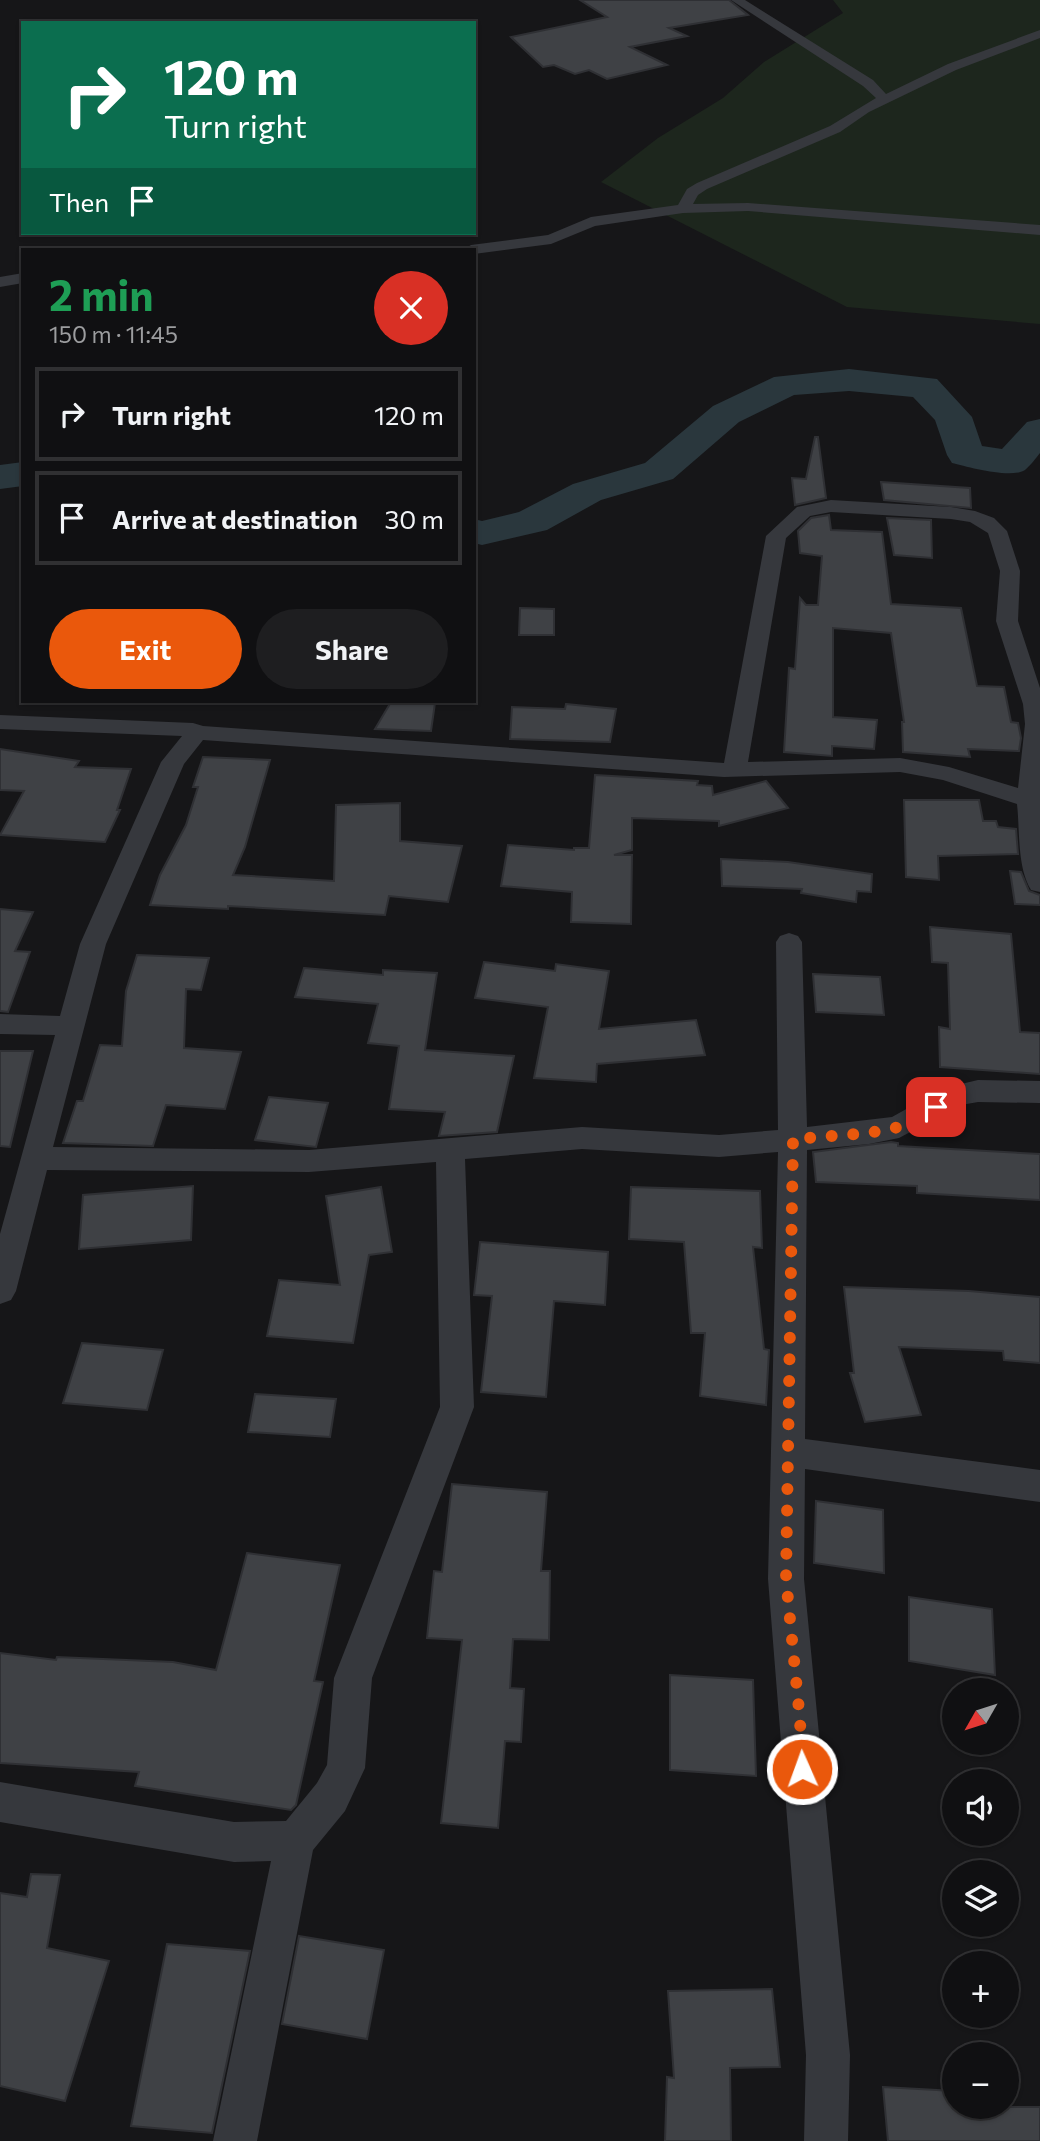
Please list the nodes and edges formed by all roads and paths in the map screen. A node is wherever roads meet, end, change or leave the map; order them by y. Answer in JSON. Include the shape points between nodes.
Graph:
{"nodes":[{"id":1,"x":737,"y":0,"type":"edge"},
{"id":2,"x":1040,"y":34,"type":"edge"},
{"id":3,"x":885,"y":100,"type":"junction"},
{"id":4,"x":683,"y":209,"type":"junction"},
{"id":5,"x":1040,"y":230,"type":"edge"},
{"id":6,"x":476,"y":249,"type":"edge"},
{"id":7,"x":21,"y":278,"type":"edge"},
{"id":8,"x":0,"y":282,"type":"edge"},
{"id":9,"x":0,"y":722,"type":"edge"},
{"id":10,"x":197,"y":733,"type":"junction"},
{"id":11,"x":735,"y":768,"type":"junction"},
{"id":12,"x":1029,"y":800,"type":"junction"},
{"id":13,"x":1040,"y":884,"type":"edge"},
{"id":14,"x":789,"y":942,"type":"dead end"},
{"id":15,"x":0,"y":1024,"type":"edge"},
{"id":16,"x":71,"y":1026,"type":"junction"},
{"id":17,"x":1040,"y":1092,"type":"edge"},
{"id":18,"x":793,"y":1139,"type":"junction"},
{"id":19,"x":450,"y":1149,"type":"junction"},
{"id":20,"x":34,"y":1158,"type":"junction"},
{"id":21,"x":0,"y":1291,"type":"edge"},
{"id":22,"x":789,"y":1452,"type":"junction"},
{"id":23,"x":1040,"y":1486,"type":"edge"},
{"id":24,"x":0,"y":1802,"type":"edge"},
{"id":25,"x":295,"y":1841,"type":"junction"},
{"id":26,"x":235,"y":2141,"type":"edge"},
{"id":27,"x":826,"y":2141,"type":"edge"}],
"edges":[{"from":1,"to":3,"type":"street","via":[[868,83]]},
{"from":2,"to":3,"type":"street","via":[[952,67]]},
{"from":3,"to":4,"type":"street","via":[[835,129],[702,186],[692,192]]},
{"from":4,"to":5,"type":"street","via":[[748,207]]},
{"from":4,"to":6,"type":"street","via":[[591,222],[551,239]]},
{"from":7,"to":8,"type":"street"},
{"from":9,"to":10,"type":"street"},
{"from":10,"to":11,"type":"street","via":[[715,771]]},
{"from":10,"to":16,"type":"street","via":[[173,762],[93,944]]},
{"from":11,"to":12,"type":"street","via":[[899,765],[944,771]]},
{"from":11,"to":12,"type":"street","via":[[776,536],[804,511],[831,506],[951,513],[975,517],[997,531],[1010,571],[1007,621],[1036,724]]},
{"from":12,"to":13,"type":"street"},
{"from":14,"to":18,"type":"street"},
{"from":15,"to":16,"type":"street"},
{"from":16,"to":20,"type":"street"},
{"from":17,"to":18,"type":"street","via":[[978,1091],[954,1097],[899,1127]]},
{"from":18,"to":19,"type":"street","via":[[719,1146],[582,1138]]},
{"from":18,"to":22,"type":"street"},
{"from":19,"to":20,"type":"street","via":[[310,1161]]},
{"from":19,"to":25,"type":"street","via":[[457,1407],[353,1678],[346,1768],[331,1797]]},
{"from":20,"to":21,"type":"street"},
{"from":22,"to":23,"type":"street"},
{"from":22,"to":27,"type":"street","via":[[786,1579],[828,2055]]},
{"from":24,"to":25,"type":"street","via":[[234,1842]]},
{"from":25,"to":26,"type":"street"}]}
